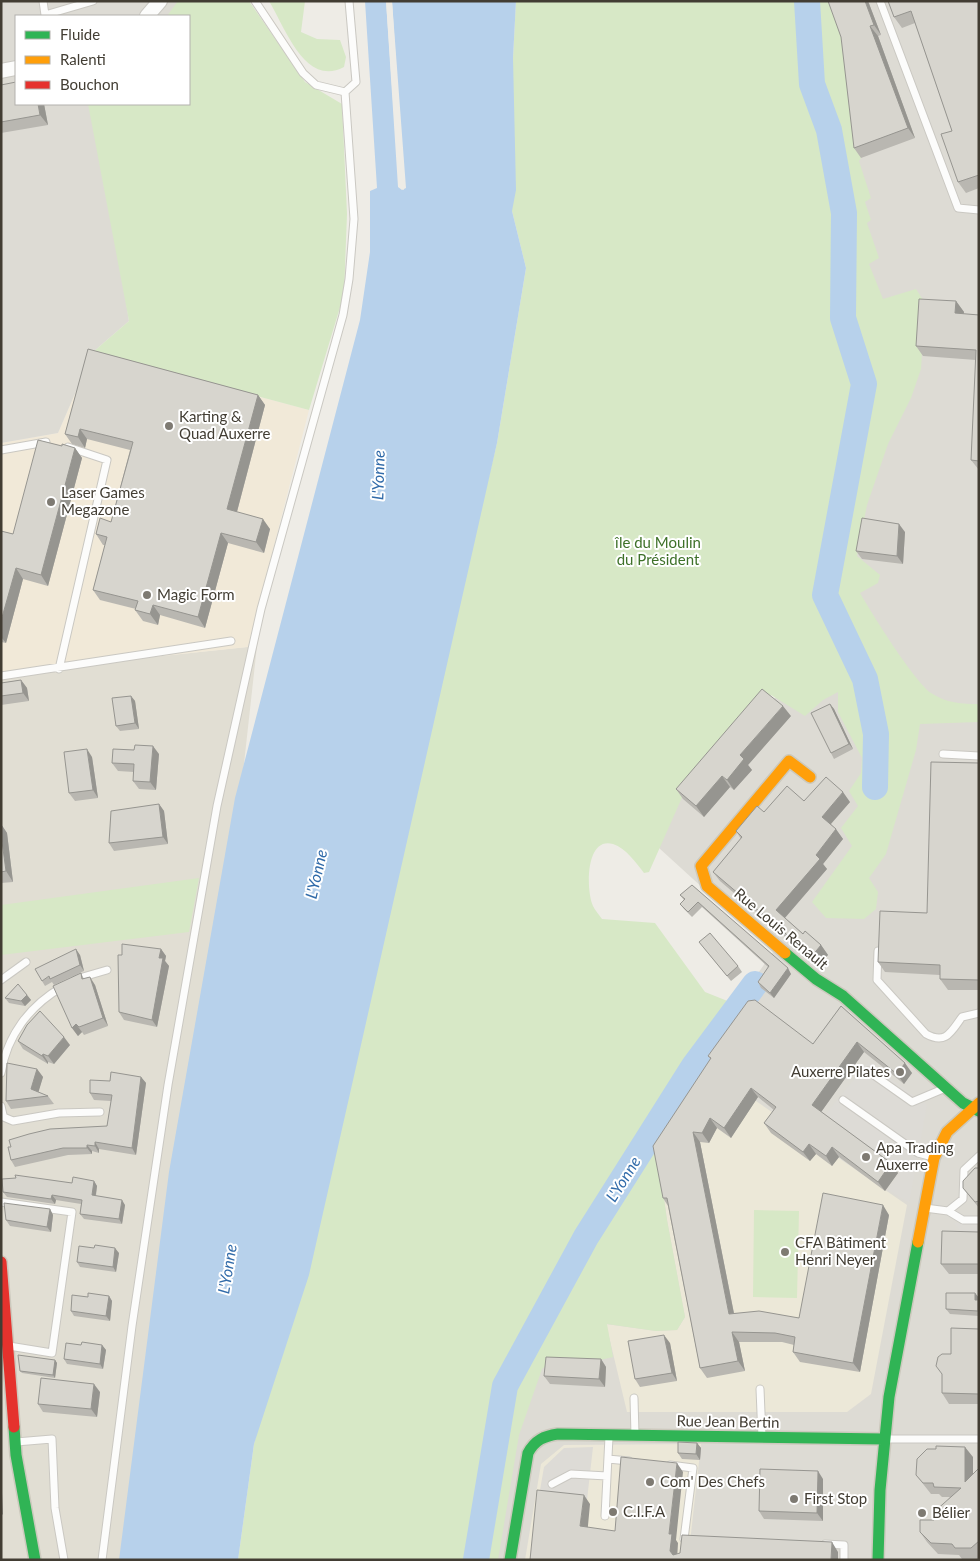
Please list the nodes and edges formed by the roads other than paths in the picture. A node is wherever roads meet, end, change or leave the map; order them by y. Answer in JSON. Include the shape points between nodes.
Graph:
{"nodes":[{"id":1,"x":43,"y":1,"type":"edge"},
{"id":2,"x":93,"y":1,"type":"edge"},
{"id":3,"x":160,"y":1,"type":"edge"},
{"id":4,"x":255,"y":1,"type":"edge"},
{"id":5,"x":349,"y":1,"type":"edge"},
{"id":6,"x":880,"y":1,"type":"edge"},
{"id":7,"x":148,"y":15,"type":"edge"},
{"id":8,"x":15,"y":68,"type":"edge"},
{"id":9,"x":1,"y":71,"type":"edge"},
{"id":10,"x":346,"y":92,"type":"junction"},
{"id":11,"x":979,"y":210,"type":"edge"},
{"id":12,"x":54,"y":444,"type":"edge"},
{"id":13,"x":63,"y":446,"type":"edge"},
{"id":14,"x":1,"y":450,"type":"edge"},
{"id":15,"x":231,"y":641,"type":"dead end"},
{"id":16,"x":59,"y":669,"type":"junction"},
{"id":17,"x":1,"y":676,"type":"edge"},
{"id":18,"x":943,"y":754,"type":"dead end"},
{"id":19,"x":979,"y":756,"type":"edge"},
{"id":20,"x":810,"y":777,"type":"dead end"},
{"id":21,"x":878,"y":951,"type":"edge"},
{"id":22,"x":26,"y":962,"type":"dead end"},
{"id":23,"x":107,"y":970,"type":"dead end"},
{"id":24,"x":1,"y":980,"type":"edge"},
{"id":25,"x":979,"y":1013,"type":"edge"},
{"id":26,"x":4,"y":1049,"type":"edge"},
{"id":27,"x":868,"y":1071,"type":"dead end"},
{"id":28,"x":1,"y":1073,"type":"edge"},
{"id":29,"x":946,"y":1088,"type":"junction"},
{"id":30,"x":843,"y":1100,"type":"dead end"},
{"id":31,"x":1,"y":1106,"type":"edge"},
{"id":32,"x":976,"y":1108,"type":"edge"},
{"id":33,"x":100,"y":1112,"type":"dead end"},
{"id":34,"x":2,"y":1116,"type":"edge"},
{"id":35,"x":979,"y":1156,"type":"edge"},
{"id":36,"x":934,"y":1158,"type":"junction"},
{"id":37,"x":1,"y":1202,"type":"edge"},
{"id":38,"x":925,"y":1208,"type":"junction"},
{"id":39,"x":948,"y":1211,"type":"junction"},
{"id":40,"x":979,"y":1220,"type":"edge"},
{"id":41,"x":1,"y":1262,"type":"edge"},
{"id":42,"x":8,"y":1346,"type":"junction"},
{"id":43,"x":760,"y":1389,"type":"dead end"},
{"id":44,"x":634,"y":1398,"type":"dead end"},
{"id":45,"x":610,"y":1435,"type":"junction"},
{"id":46,"x":635,"y":1435,"type":"junction"},
{"id":47,"x":762,"y":1437,"type":"junction"},
{"id":48,"x":884,"y":1439,"type":"junction"},
{"id":49,"x":979,"y":1440,"type":"edge"},
{"id":50,"x":16,"y":1442,"type":"junction"},
{"id":51,"x":608,"y":1459,"type":"junction"},
{"id":52,"x":636,"y":1462,"type":"edge"},
{"id":53,"x":664,"y":1465,"type":"edge"},
{"id":54,"x":607,"y":1476,"type":"junction"},
{"id":55,"x":552,"y":1484,"type":"dead end"},
{"id":56,"x":605,"y":1516,"type":"dead end"},
{"id":57,"x":694,"y":1539,"type":"edge"},
{"id":58,"x":814,"y":1544,"type":"edge"},
{"id":59,"x":35,"y":1560,"type":"edge"},
{"id":60,"x":64,"y":1560,"type":"edge"},
{"id":61,"x":102,"y":1560,"type":"edge"},
{"id":62,"x":510,"y":1560,"type":"edge"},
{"id":63,"x":844,"y":1560,"type":"edge"},
{"id":64,"x":878,"y":1560,"type":"edge"}],
"edges":[{"from":1,"to":2,"type":"lane","via":[[45,15]]},
{"from":3,"to":7,"type":"street"},
{"from":4,"to":10,"type":"lane","via":[[303,73],[316,85]]},
{"from":5,"to":10,"type":"lane","via":[[356,82]]},
{"from":6,"to":11,"type":"lane","via":[[958,208]]},
{"from":8,"to":9,"type":"street"},
{"from":10,"to":61,"type":"lane","via":[[354,219],[349,279],[343,315],[261,609],[217,806],[168,1086],[132,1326]]},
{"from":12,"to":14,"type":"lane","via":[[44,441]]},
{"from":13,"to":16,"type":"lane","via":[[107,460]]},
{"from":15,"to":16,"type":"lane"},
{"from":16,"to":17,"type":"lane"},
{"from":18,"to":19,"type":"lane"},
{"from":20,"to":29,"type":"street","name":"Rue Louis Renault","via":[[789,760],[701,866],[707,886],[842,996]]},
{"from":21,"to":25,"type":"lane","via":[[877,980],[926,1034],[937,1040],[944,1038],[962,1017]]},
{"from":22,"to":24,"type":"lane"},
{"from":23,"to":26,"type":"lane","via":[[77,978],[49,994],[18,1024]]},
{"from":26,"to":28,"type":"lane"},
{"from":27,"to":29,"type":"lane","via":[[912,1102]]},
{"from":29,"to":32,"type":"street","name":"Rue Louis Renault"},
{"from":30,"to":36,"type":"lane","via":[[918,1153]]},
{"from":31,"to":34,"type":"lane"},
{"from":32,"to":36,"type":"street","via":[[947,1132]]},
{"from":33,"to":34,"type":"lane","via":[[59,1112],[13,1121]]},
{"from":35,"to":39,"type":"lane","via":[[964,1170],[963,1199]]},
{"from":36,"to":38,"type":"street"},
{"from":37,"to":42,"type":"lane","via":[[72,1212],[52,1353]]},
{"from":38,"to":39,"type":"lane"},
{"from":38,"to":48,"type":"street"},
{"from":39,"to":40,"type":"lane","via":[[963,1220]]},
{"from":41,"to":42,"type":"street"},
{"from":42,"to":50,"type":"street"},
{"from":43,"to":47,"type":"lane"},
{"from":44,"to":46,"type":"lane"},
{"from":45,"to":46,"type":"street","name":"Rue Jean Bertin"},
{"from":45,"to":51,"type":"lane"},
{"from":45,"to":62,"type":"street","name":"Rue Jean Bertin","via":[[544,1436],[532,1445]]},
{"from":46,"to":47,"type":"street","name":"Rue Jean Bertin"},
{"from":47,"to":48,"type":"street","name":"Rue Jean Bertin"},
{"from":48,"to":49,"type":"lane"},
{"from":48,"to":64,"type":"street"},
{"from":50,"to":59,"type":"street"},
{"from":50,"to":60,"type":"lane","via":[[52,1440],[55,1508]]},
{"from":51,"to":52,"type":"lane"},
{"from":51,"to":54,"type":"lane"},
{"from":53,"to":57,"type":"lane","via":[[692,1468],[684,1542]]},
{"from":54,"to":55,"type":"lane","via":[[571,1474]]},
{"from":54,"to":56,"type":"lane"},
{"from":58,"to":63,"type":"lane","via":[[844,1545]]}]}
